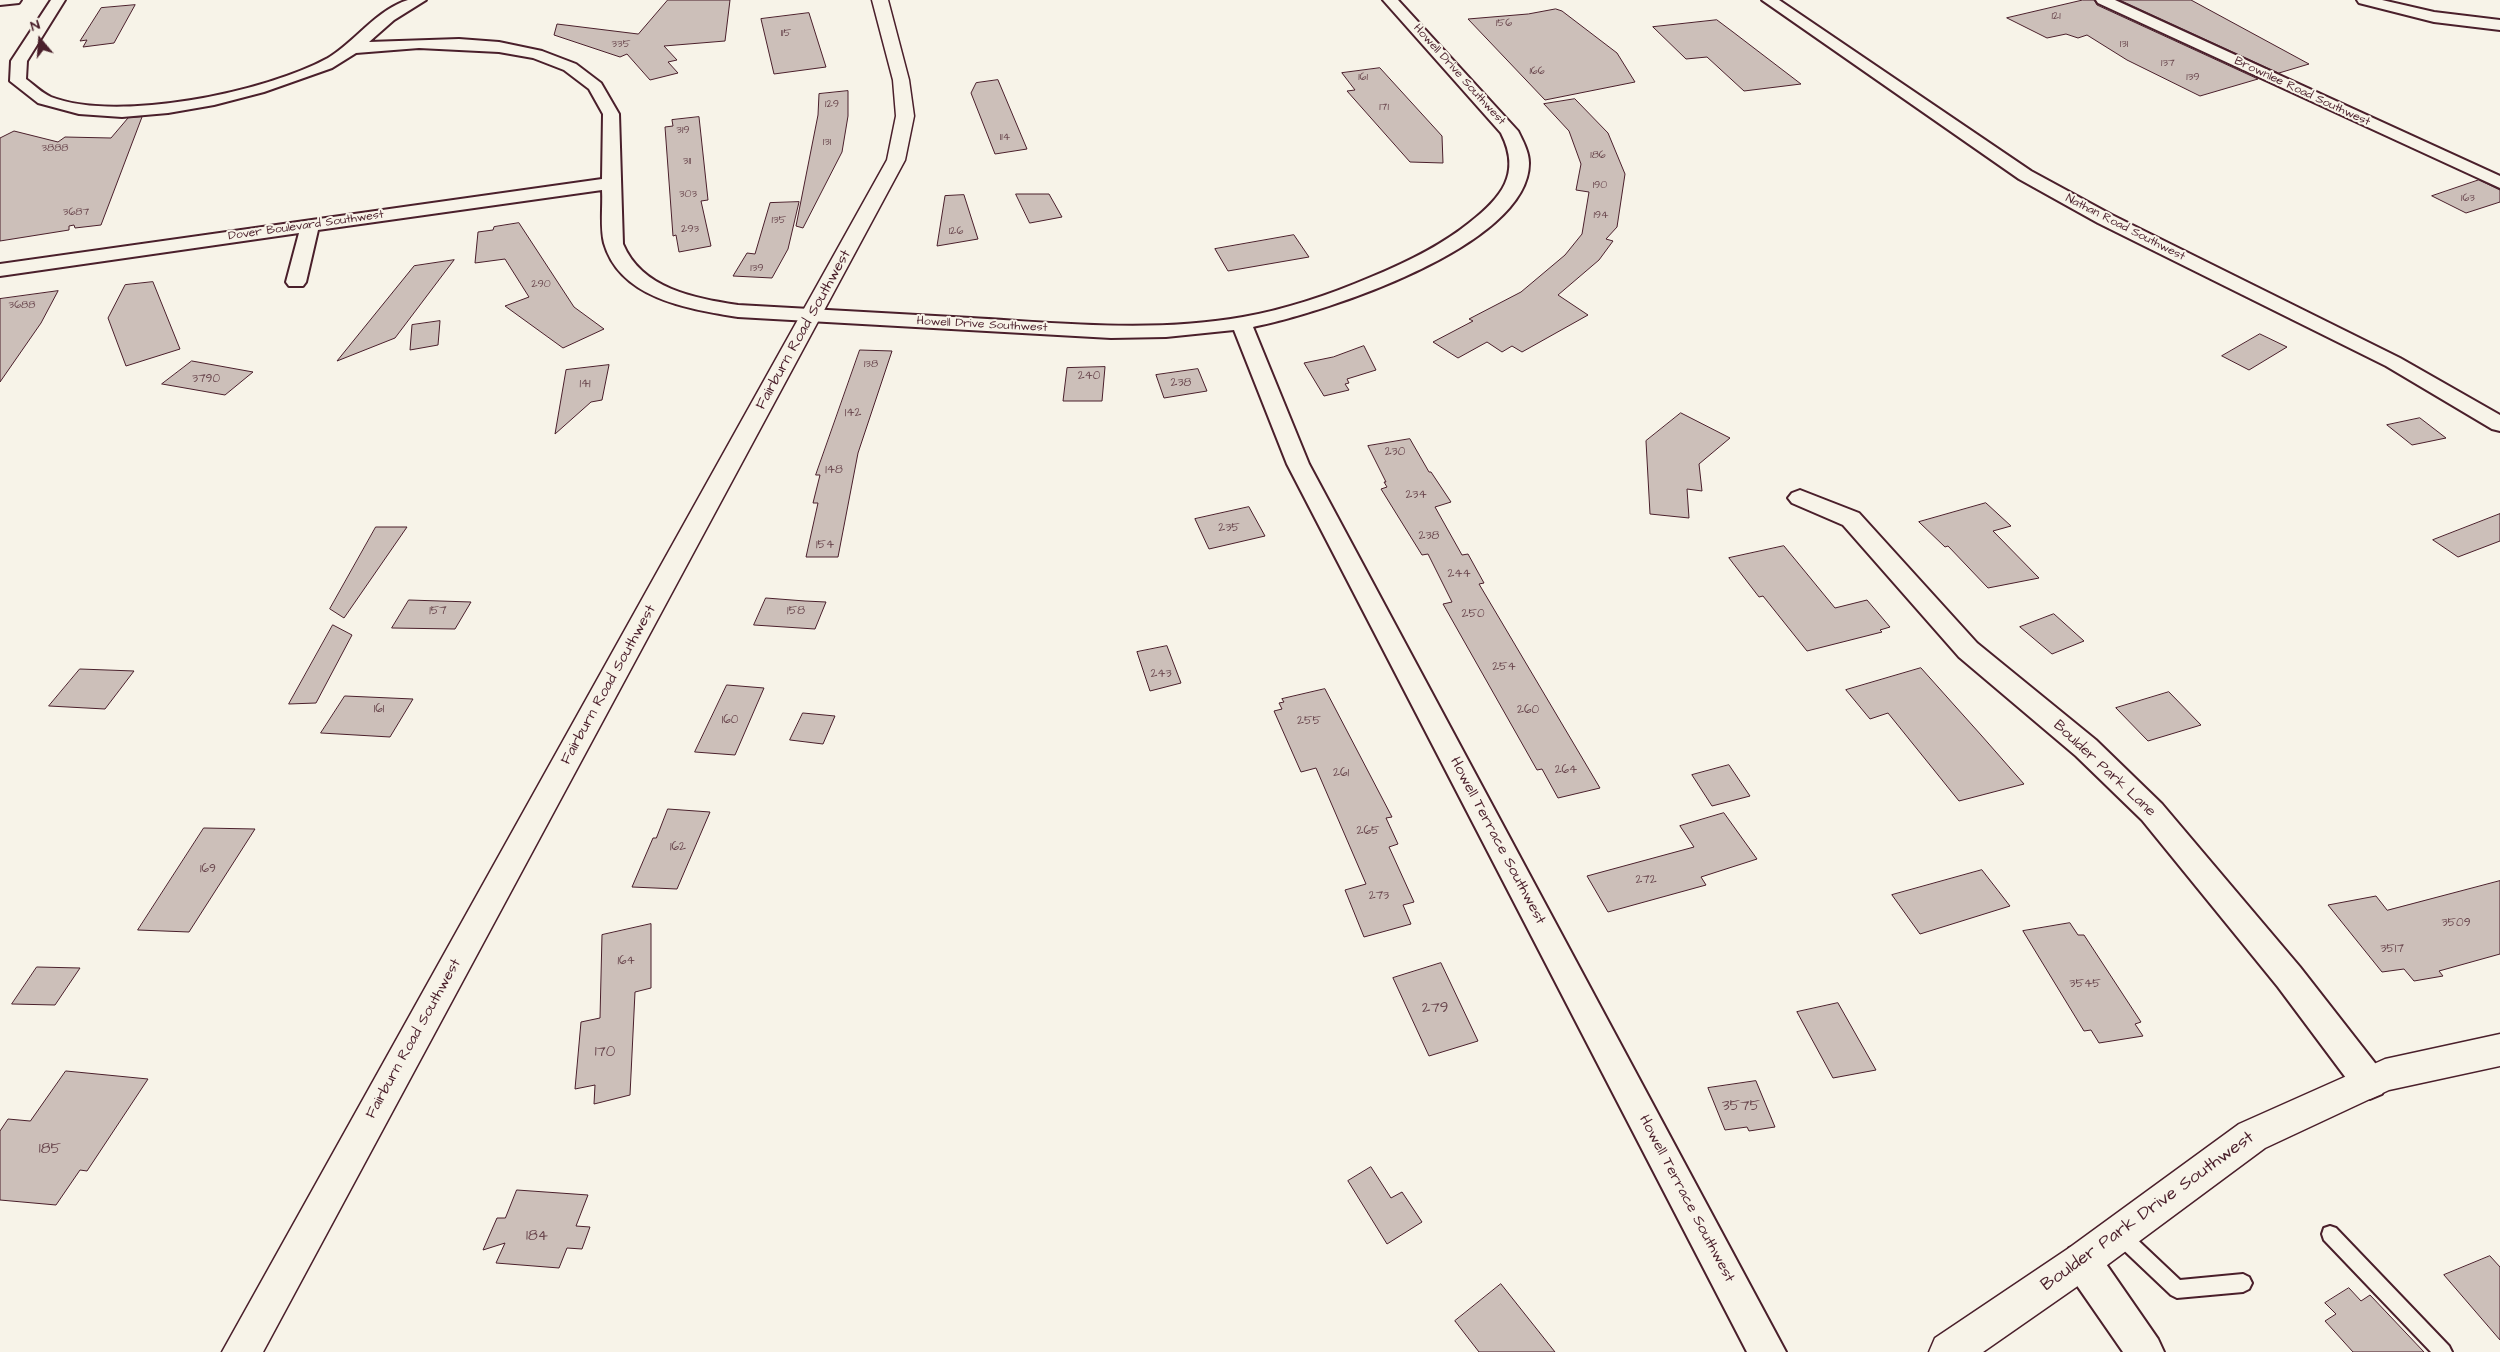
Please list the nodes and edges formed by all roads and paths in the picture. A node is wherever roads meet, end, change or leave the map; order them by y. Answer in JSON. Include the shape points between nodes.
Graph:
{"nodes":[{"id":1,"x":14,"y":0,"type":"edge"},
{"id":2,"x":58,"y":0,"type":"edge"},
{"id":3,"x":419,"y":0,"type":"edge"},
{"id":4,"x":880,"y":0,"type":"edge"},
{"id":5,"x":1390,"y":0,"type":"edge"},
{"id":6,"x":1769,"y":0,"type":"edge"},
{"id":7,"x":2103,"y":0,"type":"edge"},
{"id":8,"x":2364,"y":0,"type":"edge"},
{"id":9,"x":0,"y":1,"type":"edge"},
{"id":10,"x":2500,"y":25,"type":"edge"},
{"id":11,"x":354,"y":48,"type":"junction"},
{"id":12,"x":611,"y":183,"type":"junction"},
{"id":13,"x":2500,"y":183,"type":"edge"},
{"id":14,"x":310,"y":226,"type":"junction"},
{"id":15,"x":0,"y":270,"type":"edge"},
{"id":16,"x":296,"y":282,"type":"dead end"},
{"id":17,"x":812,"y":315,"type":"junction"},
{"id":18,"x":1241,"y":323,"type":"junction"},
{"id":19,"x":2500,"y":424,"type":"edge"},
{"id":20,"x":1800,"y":498,"type":"dead end"},
{"id":21,"x":2500,"y":1050,"type":"edge"},
{"id":22,"x":2370,"y":1083,"type":"junction"},
{"id":23,"x":2118,"y":1234,"type":"junction"},
{"id":24,"x":2330,"y":1234,"type":"dead end"},
{"id":25,"x":2082,"y":1261,"type":"junction"},
{"id":26,"x":2244,"y":1283,"type":"dead end"},
{"id":27,"x":242,"y":1352,"type":"edge"},
{"id":28,"x":1767,"y":1352,"type":"edge"},
{"id":29,"x":1949,"y":1352,"type":"edge"},
{"id":30,"x":2144,"y":1352,"type":"edge"},
{"id":31,"x":2443,"y":1352,"type":"edge"}],
"edges":[{"from":1,"to":9,"type":"street"},
{"from":2,"to":11,"type":"street","via":[[19,61],[18,81],[43,100],[68,106],[138,110],[218,100],[297,77]]},
{"from":3,"to":11,"type":"street","via":[[390,17]]},
{"from":4,"to":17,"type":"street","name":"Fairburn Road Southwest","via":[[901,80],[906,116],[896,160]]},
{"from":5,"to":18,"type":"street","name":"Howell Drive Southwest","via":[[1509,131],[1519,153],[1518,177],[1508,195],[1485,220],[1430,259],[1359,290],[1290,312]]},
{"from":6,"to":19,"type":"street","name":"Nathan Road Southwest","via":[[2025,174],[2105,219],[2393,362]]},
{"from":7,"to":13,"type":"street","name":"Brownlee Road Southwest"},
{"from":8,"to":10,"type":"street","via":[[2434,17]]},
{"from":11,"to":12,"type":"street","name":"Howell Drive Southwest","via":[[419,43],[475,44],[527,52],[566,65],[593,83],[607,103],[611,114]]},
{"from":12,"to":14,"type":"street","name":"Dover Boulevard Southwest"},
{"from":12,"to":17,"type":"street","name":"Howell Drive Southwest","via":[[614,245],[624,265],[641,280],[670,296],[705,306]]},
{"from":14,"to":15,"type":"street","name":"Dover Boulevard Southwest"},
{"from":14,"to":16,"type":"street"},
{"from":17,"to":18,"type":"street","name":"Howell Drive Southwest","via":[[1141,331],[1194,330]]},
{"from":17,"to":27,"type":"street","name":"Fairburn Road Southwest"},
{"from":18,"to":28,"type":"street","name":"Howell Terrace Southwest","via":[[1298,464]]},
{"from":20,"to":22,"type":"street","name":"Boulder Park Lane","via":[[1851,519],[1968,650],[2086,748],[2152,812],[2288,977]]},
{"from":21,"to":22,"type":"street","name":"Boulder Park Drive Southwest","via":[[2385,1075]]},
{"from":22,"to":23,"type":"street","name":"Boulder Park Drive Southwest","via":[[2252,1136]]},
{"from":23,"to":25,"type":"street","name":"Boulder Park Drive Southwest"},
{"from":23,"to":26,"type":"lane","via":[[2177,1289]]},
{"from":24,"to":31,"type":"lane"},
{"from":25,"to":29,"type":"street","name":"Boulder Park Drive Southwest"},
{"from":25,"to":30,"type":"street"}]}
